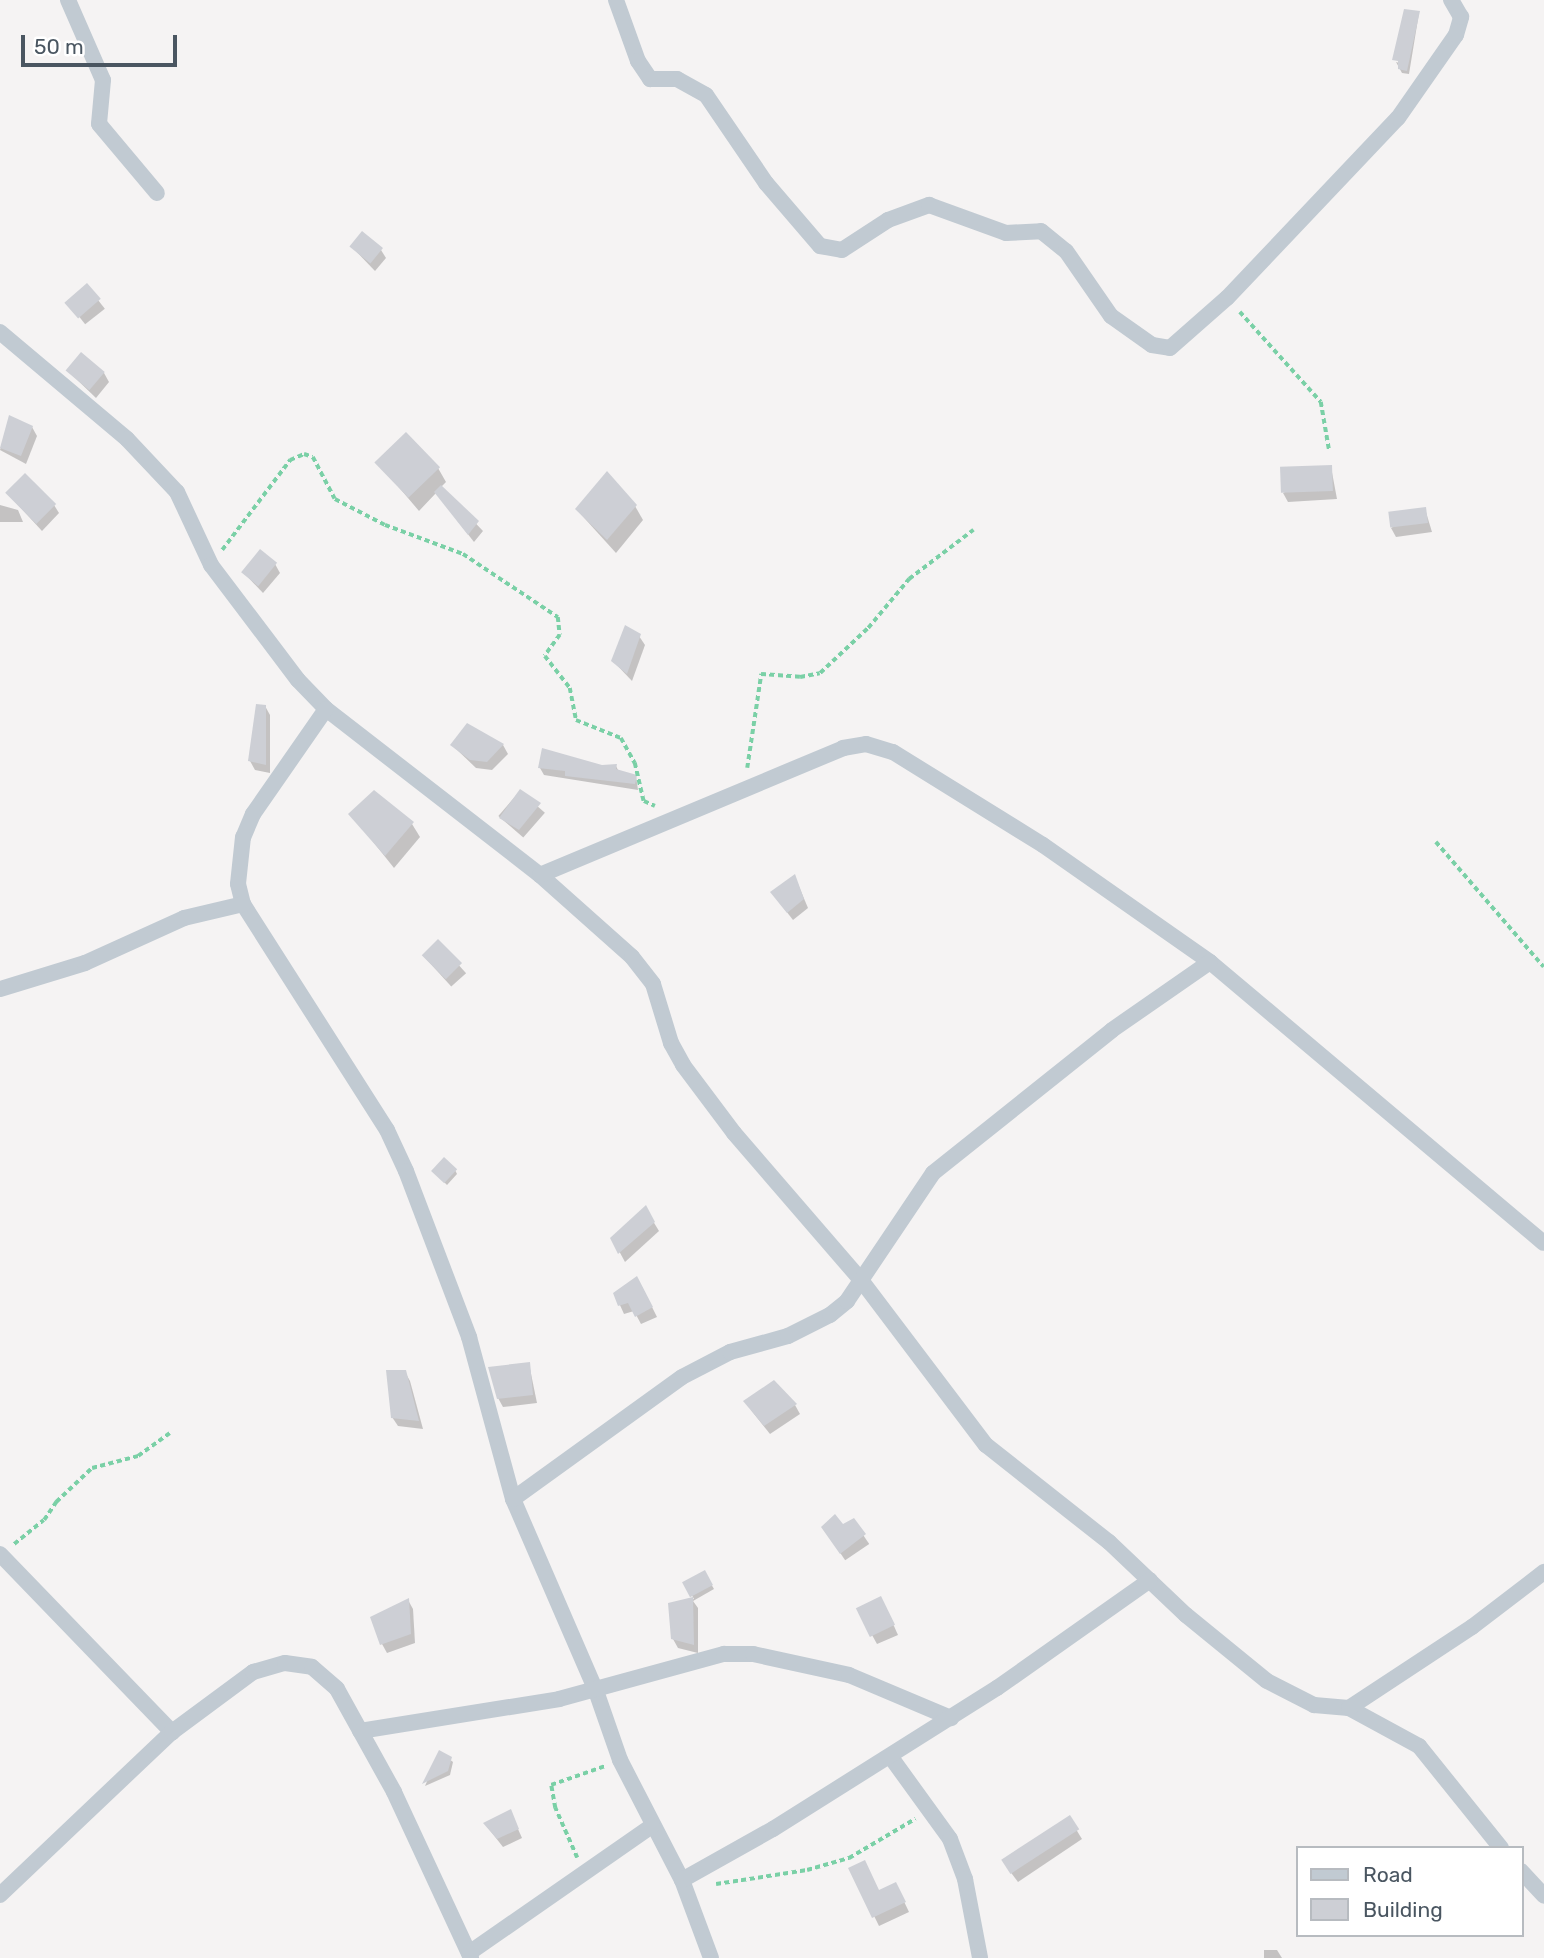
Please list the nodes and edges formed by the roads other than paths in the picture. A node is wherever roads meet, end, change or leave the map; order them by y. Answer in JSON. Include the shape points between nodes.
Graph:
{"nodes":[{"id":1,"x":68,"y":0,"type":"edge"},
{"id":2,"x":616,"y":0,"type":"edge"},
{"id":3,"x":1451,"y":0,"type":"edge"},
{"id":4,"x":157,"y":193,"type":"dead end"},
{"id":5,"x":0,"y":331,"type":"edge"},
{"id":6,"x":326,"y":709,"type":"junction"},
{"id":7,"x":540,"y":875,"type":"junction"},
{"id":8,"x":243,"y":904,"type":"junction"},
{"id":9,"x":1209,"y":962,"type":"junction"},
{"id":10,"x":0,"y":989,"type":"edge"},
{"id":11,"x":1544,"y":1243,"type":"edge"},
{"id":12,"x":861,"y":1280,"type":"junction"},
{"id":13,"x":513,"y":1499,"type":"junction"},
{"id":14,"x":1,"y":1554,"type":"edge"},
{"id":15,"x":1544,"y":1572,"type":"edge"},
{"id":16,"x":1150,"y":1580,"type":"junction"},
{"id":17,"x":596,"y":1691,"type":"junction"},
{"id":18,"x":1349,"y":1708,"type":"junction"},
{"id":19,"x":951,"y":1718,"type":"junction"},
{"id":20,"x":360,"y":1731,"type":"junction"},
{"id":21,"x":172,"y":1732,"type":"junction"},
{"id":22,"x":890,"y":1756,"type":"junction"},
{"id":23,"x":652,"y":1826,"type":"junction"},
{"id":24,"x":1500,"y":1846,"type":"edge"},
{"id":25,"x":1523,"y":1873,"type":"edge"},
{"id":26,"x":684,"y":1884,"type":"junction"},
{"id":27,"x":0,"y":1895,"type":"edge"},
{"id":28,"x":1544,"y":1896,"type":"edge"},
{"id":29,"x":470,"y":1956,"type":"edge"},
{"id":30,"x":711,"y":1958,"type":"edge"},
{"id":31,"x":980,"y":1958,"type":"edge"}],
"edges":[{"from":1,"to":4,"type":"street","via":[[103,80],[99,124]]},
{"from":2,"to":3,"type":"street","via":[[627,36],[650,79],[677,79],[706,95],[766,183],[820,246],[842,250],[888,220],[929,205],[1006,233],[1041,231],[1066,251],[1111,316],[1152,345],[1170,348],[1227,298],[1398,118],[1438,65],[1460,25],[1459,9]]},
{"from":5,"to":6,"type":"street","via":[[155,467],[177,492],[211,565],[298,680]]},
{"from":6,"to":7,"type":"street"},
{"from":6,"to":8,"type":"street","via":[[253,814],[243,837],[238,884]]},
{"from":7,"to":9,"type":"street","via":[[744,787],[843,748],[866,744],[893,752],[1043,845]]},
{"from":7,"to":12,"type":"street","via":[[632,957],[653,984],[671,1043],[683,1065],[734,1133]]},
{"from":8,"to":10,"type":"street","via":[[184,918],[85,963]]},
{"from":8,"to":13,"type":"street","via":[[387,1130],[406,1171],[469,1337]]},
{"from":9,"to":11,"type":"street"},
{"from":9,"to":12,"type":"street","via":[[1112,1030],[933,1173]]},
{"from":12,"to":13,"type":"street","via":[[830,1315],[804,1330],[730,1352],[682,1377]]},
{"from":12,"to":16,"type":"street","via":[[986,1446]]},
{"from":13,"to":17,"type":"street"},
{"from":14,"to":21,"type":"street"},
{"from":15,"to":18,"type":"street","via":[[1472,1627]]},
{"from":16,"to":18,"type":"street","via":[[1267,1681],[1314,1705]]},
{"from":16,"to":19,"type":"street"},
{"from":17,"to":19,"type":"street","via":[[698,1658],[752,1654],[849,1675]]},
{"from":17,"to":20,"type":"street"},
{"from":17,"to":23,"type":"street","via":[[620,1760]]},
{"from":18,"to":24,"type":"street","via":[[1419,1746]]},
{"from":19,"to":22,"type":"street"},
{"from":20,"to":21,"type":"street","via":[[328,1677],[312,1667],[285,1663],[253,1672]]},
{"from":20,"to":29,"type":"street","via":[[394,1792]]},
{"from":21,"to":27,"type":"street"},
{"from":22,"to":26,"type":"street"},
{"from":22,"to":31,"type":"street","via":[[950,1839],[965,1879]]},
{"from":23,"to":26,"type":"street"},
{"from":23,"to":29,"type":"street"},
{"from":25,"to":28,"type":"street"},
{"from":26,"to":30,"type":"street"}]}
